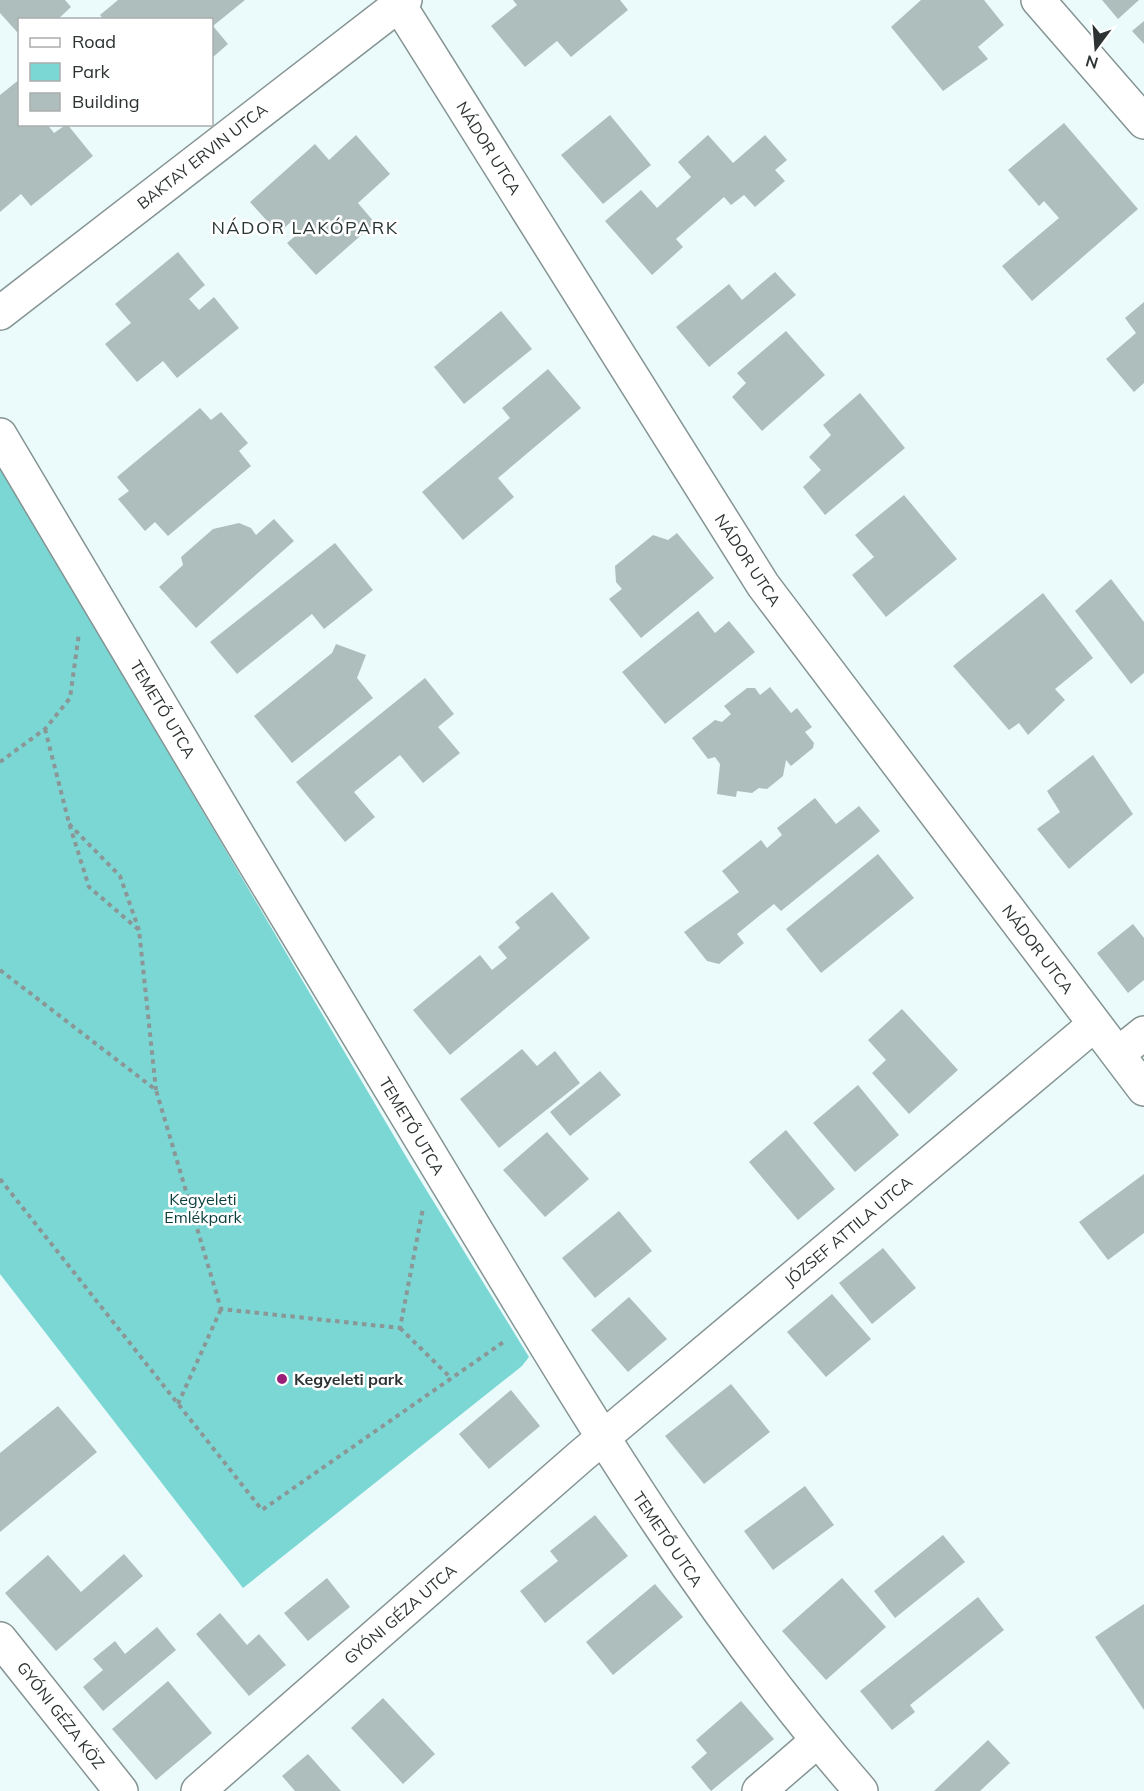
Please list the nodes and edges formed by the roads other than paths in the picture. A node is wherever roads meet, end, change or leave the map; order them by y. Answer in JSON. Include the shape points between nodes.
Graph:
{"nodes":[{"id":1,"x":1038,"y":0,"type":"edge"},
{"id":2,"x":400,"y":1,"type":"edge"},
{"id":3,"x":1144,"y":122,"type":"edge"},
{"id":4,"x":0,"y":313,"type":"edge"},
{"id":5,"x":0,"y":435,"type":"edge"},
{"id":6,"x":1095,"y":1024,"type":"junction"},
{"id":7,"x":1144,"y":1033,"type":"edge"},
{"id":8,"x":1118,"y":1054,"type":"junction"},
{"id":9,"x":1144,"y":1089,"type":"edge"},
{"id":10,"x":602,"y":1438,"type":"junction"},
{"id":11,"x":0,"y":1639,"type":"edge"},
{"id":12,"x":817,"y":1741,"type":"junction"},
{"id":13,"x":121,"y":1791,"type":"edge"},
{"id":14,"x":198,"y":1791,"type":"edge"},
{"id":15,"x":759,"y":1791,"type":"edge"},
{"id":16,"x":861,"y":1791,"type":"edge"}],
"edges":[{"from":1,"to":3,"type":"street"},
{"from":2,"to":4,"type":"street","name":"BAKTAY ERVIN UTCA"},
{"from":2,"to":6,"type":"street","name":"NÁDOR UTCA","via":[[763,585]]},
{"from":5,"to":10,"type":"street","name":"TEMETŐ UTCA","via":[[311,959]]},
{"from":6,"to":8,"type":"street","name":"NÁDOR UTCA"},
{"from":6,"to":10,"type":"street","name":"JÓZSEF ATTILA UTCA"},
{"from":7,"to":8,"type":"street"},
{"from":8,"to":9,"type":"street","name":"NÁDOR UTCA"},
{"from":10,"to":12,"type":"street","name":"TEMETŐ UTCA","via":[[697,1583]]},
{"from":10,"to":14,"type":"street","name":"GYÓNI GÉZA UTCA"},
{"from":11,"to":13,"type":"street","name":"GYÓNI GÉZA KÖZ"},
{"from":12,"to":15,"type":"street"},
{"from":12,"to":16,"type":"street","name":"TEMETŐ UTCA"}]}
